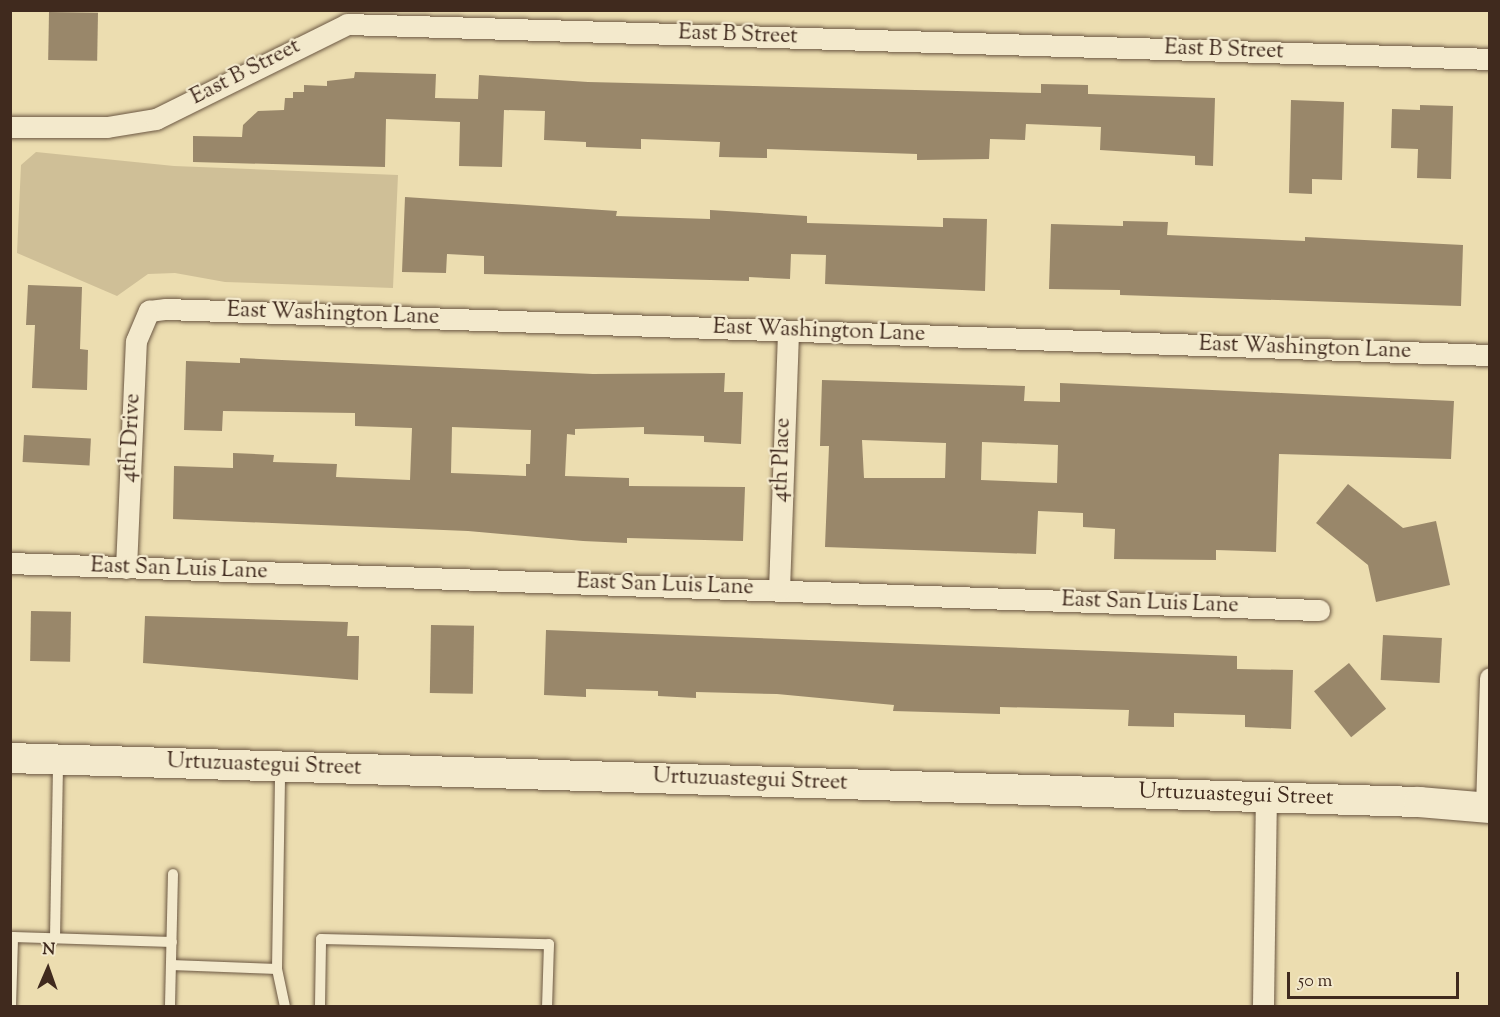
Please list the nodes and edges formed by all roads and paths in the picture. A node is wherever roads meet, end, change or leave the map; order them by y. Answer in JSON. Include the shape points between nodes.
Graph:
{"nodes":[{"id":1,"x":345,"y":17,"type":"edge"},
{"id":2,"x":1490,"y":59,"type":"edge"},
{"id":3,"x":10,"y":127,"type":"edge"},
{"id":4,"x":149,"y":311,"type":"joint"},
{"id":5,"x":788,"y":331,"type":"junction"},
{"id":6,"x":1490,"y":355,"type":"edge"},
{"id":7,"x":10,"y":563,"type":"edge"},
{"id":8,"x":126,"y":568,"type":"junction"},
{"id":9,"x":779,"y":590,"type":"junction"},
{"id":10,"x":1319,"y":610,"type":"dead end"},
{"id":11,"x":1490,"y":678,"type":"edge"},
{"id":12,"x":10,"y":758,"type":"edge"},
{"id":13,"x":58,"y":760,"type":"junction"},
{"id":14,"x":280,"y":766,"type":"junction"},
{"id":15,"x":1266,"y":797,"type":"junction"},
{"id":16,"x":1488,"y":808,"type":"edge"},
{"id":17,"x":173,"y":874,"type":"dead end"},
{"id":18,"x":55,"y":938,"type":"junction"},
{"id":19,"x":172,"y":942,"type":"junction"},
{"id":20,"x":171,"y":965,"type":"junction"},
{"id":21,"x":278,"y":969,"type":"junction"},
{"id":22,"x":11,"y":1006,"type":"edge"},
{"id":23,"x":170,"y":1006,"type":"edge"},
{"id":24,"x":285,"y":1006,"type":"edge"},
{"id":25,"x":320,"y":1006,"type":"edge"},
{"id":26,"x":547,"y":1006,"type":"edge"},
{"id":27,"x":1263,"y":1006,"type":"edge"}],
"edges":[{"from":1,"to":2,"type":"street","name":"East B Street"},
{"from":1,"to":3,"type":"street","name":"East B Street","via":[[156,119],[107,127]]},
{"from":4,"to":5,"type":"street","name":"East Washington Lane"},
{"from":4,"to":8,"type":"street","name":"4th Drive","via":[[136,341]]},
{"from":5,"to":6,"type":"street","name":"East Washington Lane"},
{"from":5,"to":9,"type":"street","name":"4th Place"},
{"from":7,"to":8,"type":"street","name":"East San Luis Lane"},
{"from":8,"to":9,"type":"street","name":"East San Luis Lane"},
{"from":9,"to":10,"type":"street","name":"East San Luis Lane"},
{"from":11,"to":16,"type":"street"},
{"from":12,"to":13,"type":"main road","name":"Urtuzuastegui Street"},
{"from":13,"to":14,"type":"main road","name":"Urtuzuastegui Street"},
{"from":13,"to":18,"type":"lane"},
{"from":14,"to":15,"type":"main road","name":"Urtuzuastegui Street"},
{"from":14,"to":21,"type":"lane"},
{"from":15,"to":16,"type":"main road","name":"Urtuzuastegui Street"},
{"from":15,"to":27,"type":"street"},
{"from":17,"to":19,"type":"lane"},
{"from":18,"to":19,"type":"lane"},
{"from":18,"to":22,"type":"lane","via":[[13,937]]},
{"from":19,"to":20,"type":"lane"},
{"from":20,"to":21,"type":"lane"},
{"from":20,"to":23,"type":"lane"},
{"from":21,"to":24,"type":"lane"},
{"from":25,"to":26,"type":"lane","via":[[321,939],[549,944]]}]}
